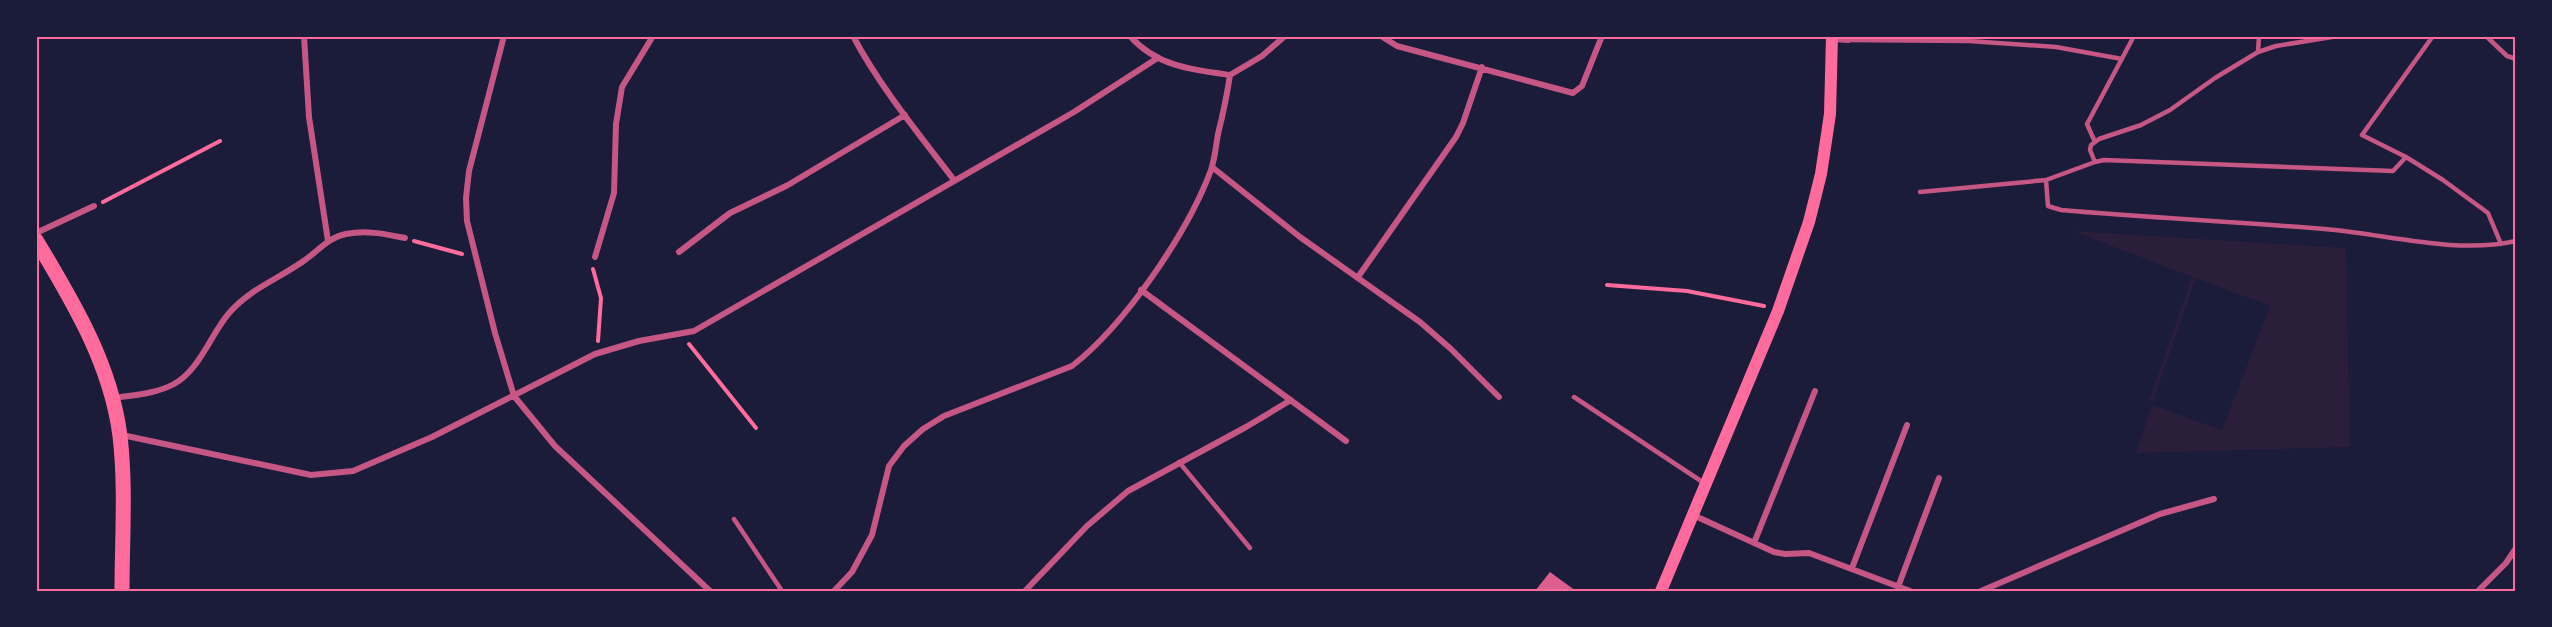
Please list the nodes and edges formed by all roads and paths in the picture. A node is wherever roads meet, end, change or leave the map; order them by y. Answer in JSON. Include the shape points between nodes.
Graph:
{"nodes":[{"id":1,"x":304,"y":36,"type":"edge"},
{"id":2,"x":504,"y":36,"type":"edge"},
{"id":3,"x":653,"y":36,"type":"edge"},
{"id":4,"x":853,"y":36,"type":"edge"},
{"id":5,"x":1130,"y":36,"type":"edge"},
{"id":6,"x":1285,"y":36,"type":"edge"},
{"id":7,"x":1381,"y":36,"type":"edge"},
{"id":8,"x":1602,"y":36,"type":"edge"},
{"id":9,"x":2134,"y":36,"type":"edge"},
{"id":10,"x":2259,"y":36,"type":"edge"},
{"id":11,"x":2338,"y":36,"type":"edge"},
{"id":12,"x":2433,"y":36,"type":"edge"},
{"id":13,"x":2486,"y":36,"type":"edge"},
{"id":14,"x":1832,"y":38,"type":"edge"},
{"id":15,"x":1848,"y":40,"type":"joint"},
{"id":16,"x":2258,"y":52,"type":"junction"},
{"id":17,"x":1156,"y":58,"type":"junction"},
{"id":18,"x":2122,"y":59,"type":"junction"},
{"id":19,"x":2516,"y":59,"type":"edge"},
{"id":20,"x":1482,"y":67,"type":"junction"},
{"id":21,"x":1230,"y":75,"type":"junction"},
{"id":22,"x":905,"y":115,"type":"junction"},
{"id":23,"x":220,"y":141,"type":"dead end"},
{"id":24,"x":2095,"y":142,"type":"junction"},
{"id":25,"x":2406,"y":157,"type":"junction"},
{"id":26,"x":2095,"y":162,"type":"junction"},
{"id":27,"x":1212,"y":167,"type":"junction"},
{"id":28,"x":954,"y":180,"type":"junction"},
{"id":29,"x":2046,"y":180,"type":"junction"},
{"id":30,"x":1920,"y":192,"type":"dead end"},
{"id":31,"x":94,"y":206,"type":"joint"},
{"id":32,"x":36,"y":233,"type":"edge"},
{"id":33,"x":405,"y":238,"type":"joint"},
{"id":34,"x":36,"y":240,"type":"edge"},
{"id":35,"x":2516,"y":240,"type":"edge"},
{"id":36,"x":328,"y":241,"type":"junction"},
{"id":37,"x":2501,"y":244,"type":"junction"},
{"id":38,"x":679,"y":252,"type":"dead end"},
{"id":39,"x":476,"y":257,"type":"junction"},
{"id":40,"x":595,"y":257,"type":"joint"},
{"id":41,"x":1358,"y":278,"type":"junction"},
{"id":42,"x":1608,"y":285,"type":"dead end"},
{"id":43,"x":1141,"y":290,"type":"junction"},
{"id":44,"x":1778,"y":311,"type":"junction"},
{"id":45,"x":681,"y":334,"type":"junction"},
{"id":46,"x":595,"y":354,"type":"junction"},
{"id":47,"x":1815,"y":391,"type":"dead end"},
{"id":48,"x":514,"y":396,"type":"junction"},
{"id":49,"x":1499,"y":397,"type":"dead end"},
{"id":50,"x":1574,"y":397,"type":"dead end"},
{"id":51,"x":112,"y":399,"type":"junction"},
{"id":52,"x":1291,"y":400,"type":"junction"},
{"id":53,"x":1907,"y":424,"type":"dead end"},
{"id":54,"x":756,"y":428,"type":"dead end"},
{"id":55,"x":120,"y":435,"type":"junction"},
{"id":56,"x":1346,"y":441,"type":"dead end"},
{"id":57,"x":1179,"y":462,"type":"junction"},
{"id":58,"x":1939,"y":478,"type":"dead end"},
{"id":59,"x":1706,"y":485,"type":"junction"},
{"id":60,"x":2214,"y":499,"type":"dead end"},
{"id":61,"x":1692,"y":515,"type":"junction"},
{"id":62,"x":734,"y":519,"type":"dead end"},
{"id":63,"x":1754,"y":543,"type":"junction"},
{"id":64,"x":1250,"y":548,"type":"dead end"},
{"id":65,"x":2516,"y":548,"type":"edge"},
{"id":66,"x":1852,"y":568,"type":"junction"},
{"id":67,"x":1898,"y":587,"type":"junction"},
{"id":68,"x":122,"y":591,"type":"edge"},
{"id":69,"x":710,"y":591,"type":"edge"},
{"id":70,"x":782,"y":591,"type":"edge"},
{"id":71,"x":834,"y":591,"type":"edge"},
{"id":72,"x":1025,"y":591,"type":"edge"},
{"id":73,"x":1661,"y":591,"type":"edge"},
{"id":74,"x":1910,"y":591,"type":"edge"},
{"id":75,"x":1981,"y":591,"type":"edge"},
{"id":76,"x":2478,"y":591,"type":"edge"}],
"edges":[{"from":1,"to":36,"type":"street","via":[[309,117]]},
{"from":2,"to":39,"type":"street","via":[[466,198]]},
{"from":3,"to":40,"type":"street","via":[[622,87],[616,124],[614,193]]},
{"from":4,"to":22,"type":"street"},
{"from":5,"to":17,"type":"street"},
{"from":6,"to":21,"type":"street","via":[[1262,56]]},
{"from":7,"to":20,"type":"street","via":[[1397,46]]},
{"from":8,"to":20,"type":"street","via":[[1576,92]]},
{"from":9,"to":18,"type":"lane"},
{"from":10,"to":16,"type":"lane"},
{"from":11,"to":16,"type":"lane"},
{"from":12,"to":25,"type":"lane","via":[[2362,135]]},
{"from":13,"to":19,"type":"lane","via":[[2507,56]]},
{"from":14,"to":15,"type":"street"},
{"from":14,"to":44,"type":"main road","via":[[1830,114],[1821,174]]},
{"from":15,"to":18,"type":"lane","via":[[2056,46]]},
{"from":16,"to":24,"type":"lane","via":[[2170,110]]},
{"from":17,"to":21,"type":"street","via":[[1191,70]]},
{"from":17,"to":28,"type":"street","via":[[1074,112]]},
{"from":18,"to":24,"type":"lane","via":[[2087,124]]},
{"from":20,"to":41,"type":"street","via":[[1456,137]]},
{"from":21,"to":27,"type":"street"},
{"from":22,"to":28,"type":"street"},
{"from":22,"to":38,"type":"street","via":[[788,185],[730,213]]},
{"from":23,"to":31,"type":"path"},
{"from":24,"to":26,"type":"lane","via":[[2090,150]]},
{"from":25,"to":26,"type":"lane","via":[[2393,171]]},
{"from":25,"to":37,"type":"lane","via":[[2488,213]]},
{"from":26,"to":29,"type":"lane"},
{"from":27,"to":41,"type":"street"},
{"from":27,"to":43,"type":"street","via":[[1185,227]]},
{"from":28,"to":45,"type":"street","via":[[694,331]]},
{"from":29,"to":30,"type":"lane"},
{"from":29,"to":37,"type":"lane","via":[[2048,206],[2061,210],[2251,222],[2455,245]]},
{"from":31,"to":32,"type":"street"},
{"from":33,"to":36,"type":"street","via":[[379,232],[348,233]]},
{"from":33,"to":39,"type":"path"},
{"from":34,"to":51,"type":"main road","via":[[95,348]]},
{"from":35,"to":37,"type":"lane"},
{"from":36,"to":51,"type":"street","via":[[230,311],[193,366],[176,383],[156,392]]},
{"from":39,"to":48,"type":"street"},
{"from":40,"to":46,"type":"path","via":[[593,268],[601,298]]},
{"from":41,"to":49,"type":"street","via":[[1451,349]]},
{"from":42,"to":44,"type":"path","via":[[1687,291],[1752,302]]},
{"from":43,"to":52,"type":"street"},
{"from":43,"to":71,"type":"street","via":[[1107,334],[1072,366],[944,416],[904,446],[888,466],[872,535],[852,572]]},
{"from":44,"to":59,"type":"main road"},
{"from":45,"to":46,"type":"street"},
{"from":45,"to":54,"type":"path"},
{"from":46,"to":48,"type":"street"},
{"from":47,"to":63,"type":"street"},
{"from":48,"to":55,"type":"street","via":[[353,471],[332,474],[311,475]]},
{"from":48,"to":69,"type":"street","via":[[555,446]]},
{"from":50,"to":59,"type":"lane"},
{"from":51,"to":55,"type":"main road"},
{"from":52,"to":56,"type":"street"},
{"from":52,"to":57,"type":"street"},
{"from":53,"to":66,"type":"street"},
{"from":55,"to":68,"type":"main road"},
{"from":57,"to":64,"type":"lane"},
{"from":57,"to":72,"type":"street","via":[[1128,491],[1087,526]]},
{"from":58,"to":67,"type":"street"},
{"from":59,"to":61,"type":"main road"},
{"from":60,"to":75,"type":"street","via":[[2160,514]]},
{"from":61,"to":63,"type":"street"},
{"from":61,"to":73,"type":"main road"},
{"from":62,"to":70,"type":"lane"},
{"from":63,"to":66,"type":"street","via":[[1782,554],[1809,553]]},
{"from":65,"to":76,"type":"street"},
{"from":66,"to":67,"type":"street"},
{"from":67,"to":74,"type":"street"}]}
